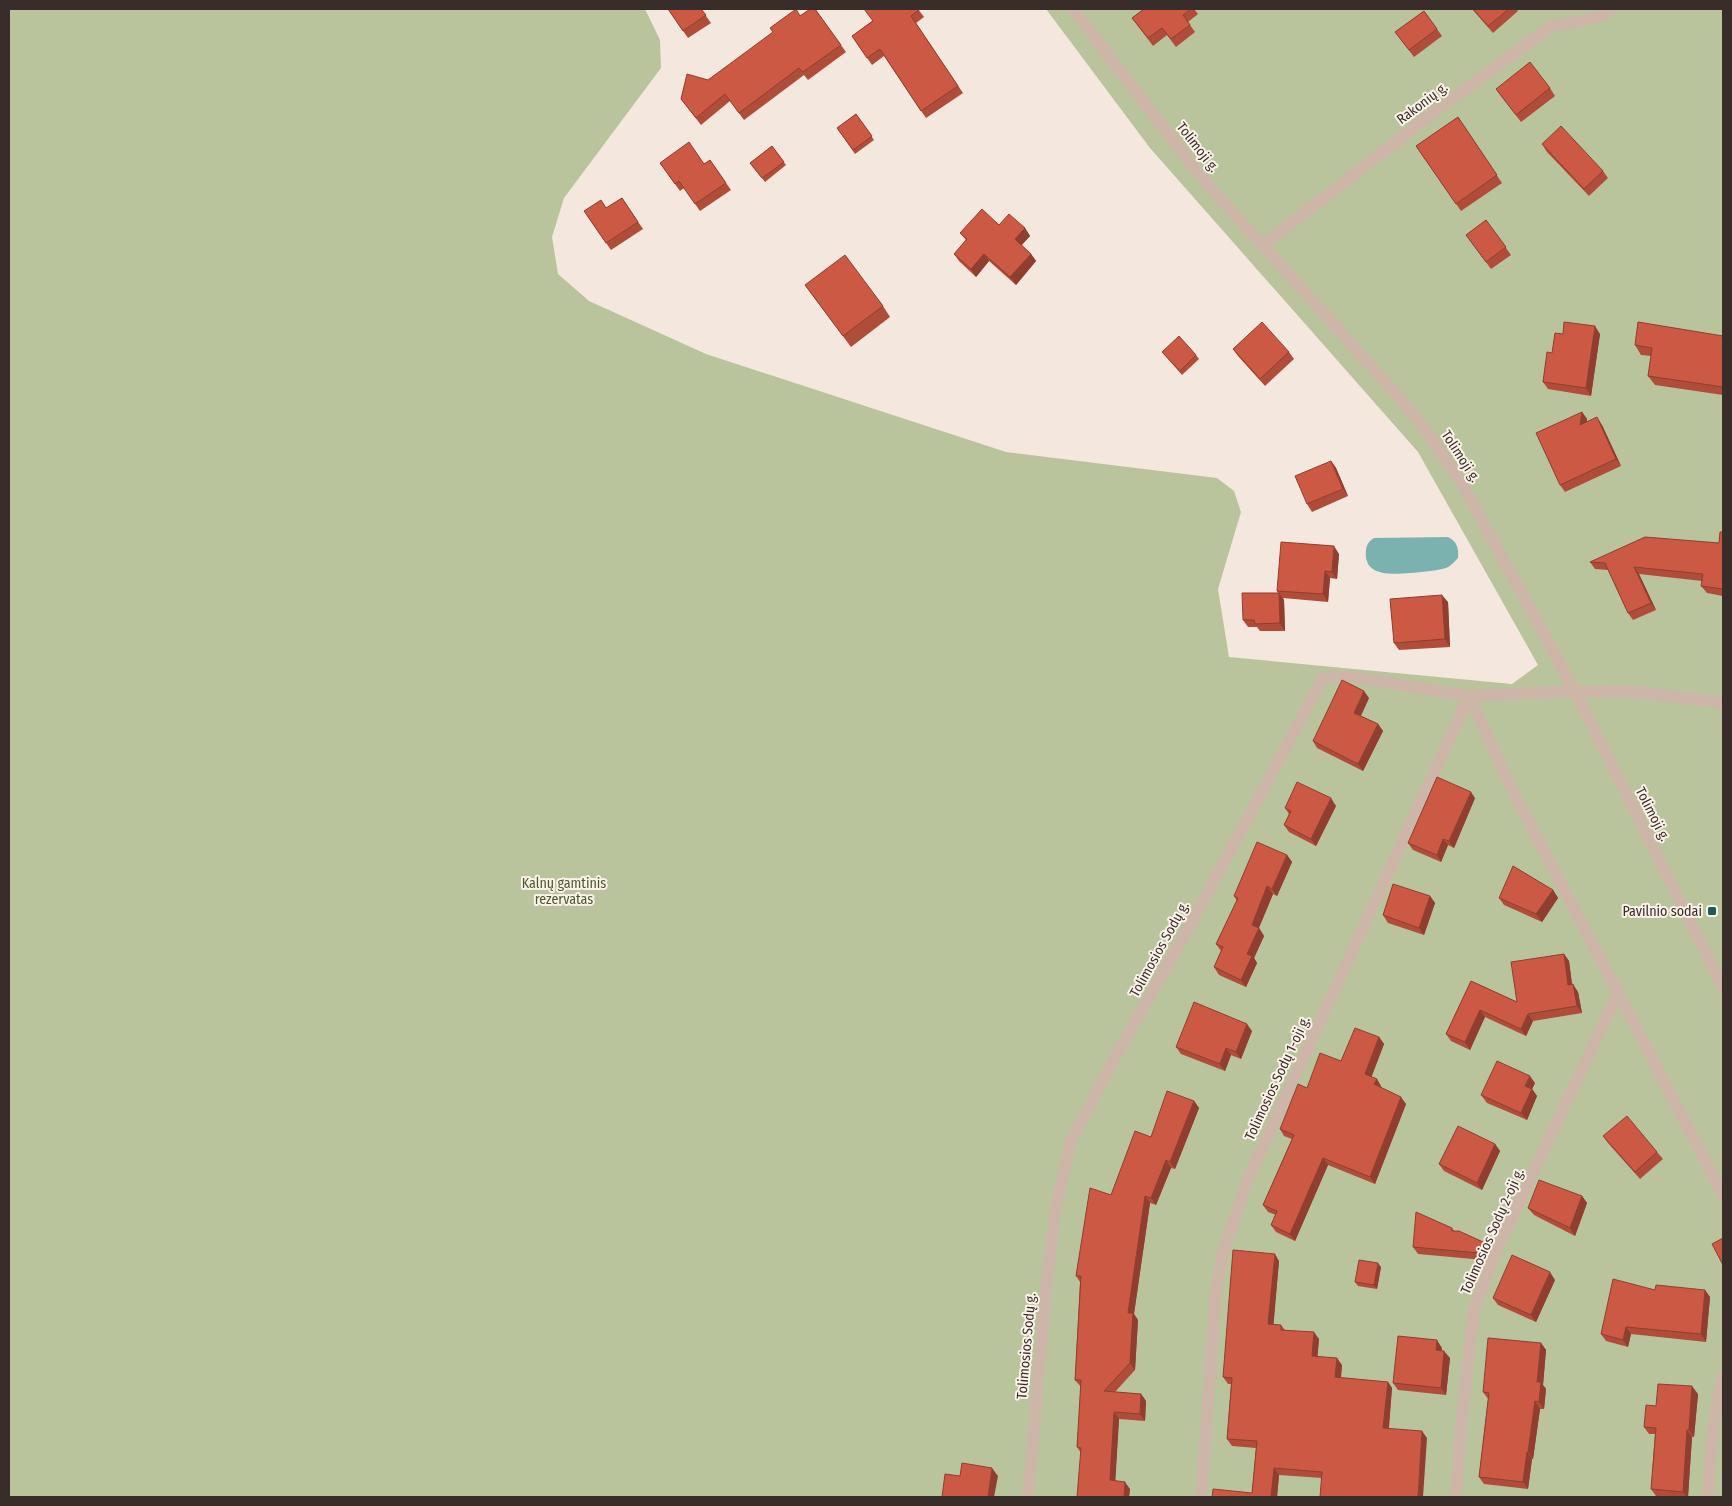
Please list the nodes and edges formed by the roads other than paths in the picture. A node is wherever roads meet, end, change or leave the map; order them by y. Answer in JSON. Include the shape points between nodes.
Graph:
{"nodes":[{"id":1,"x":1073,"y":9,"type":"edge"},
{"id":2,"x":1611,"y":9,"type":"edge"},
{"id":3,"x":1263,"y":245,"type":"junction"},
{"id":4,"x":1575,"y":691,"type":"junction"},
{"id":5,"x":1469,"y":696,"type":"junction"},
{"id":6,"x":1723,"y":703,"type":"edge"},
{"id":7,"x":1723,"y":987,"type":"edge"},
{"id":8,"x":1618,"y":994,"type":"junction"},
{"id":9,"x":1723,"y":1195,"type":"edge"},
{"id":10,"x":1723,"y":1377,"type":"edge"},
{"id":11,"x":1028,"y":1497,"type":"edge"},
{"id":12,"x":1201,"y":1497,"type":"edge"},
{"id":13,"x":1456,"y":1497,"type":"edge"},
{"id":14,"x":1708,"y":1497,"type":"edge"}],
"edges":[{"from":1,"to":3,"type":"street","name":"Tolimoji g.","via":[[1202,178]]},
{"from":2,"to":3,"type":"street","name":"Rakonių g.","via":[[1601,16],[1551,26]]},
{"from":3,"to":4,"type":"street","name":"Tolimoji g.","via":[[1430,436],[1467,492]]},
{"from":4,"to":5,"type":"street","name":"Tolimosios Sodų g."},
{"from":4,"to":6,"type":"street","name":"Tolimosios Sodų g.","via":[[1638,692]]},
{"from":4,"to":7,"type":"street","name":"Tolimoji g."},
{"from":5,"to":8,"type":"street","via":[[1513,791]]},
{"from":5,"to":11,"type":"street","name":"Tolimosios Sodų g.","via":[[1358,678],[1323,678],[1071,1141],[1056,1207],[1047,1278]]},
{"from":5,"to":12,"type":"street","name":"Tolimosios Sodų 1-oji g.","via":[[1248,1179],[1222,1256],[1216,1291]]},
{"from":8,"to":9,"type":"street"},
{"from":8,"to":13,"type":"street","name":"Tolimosios Sodų 2-oji g.","via":[[1498,1247],[1474,1308]]},
{"from":10,"to":14,"type":"street","via":[[1712,1441]]}]}
